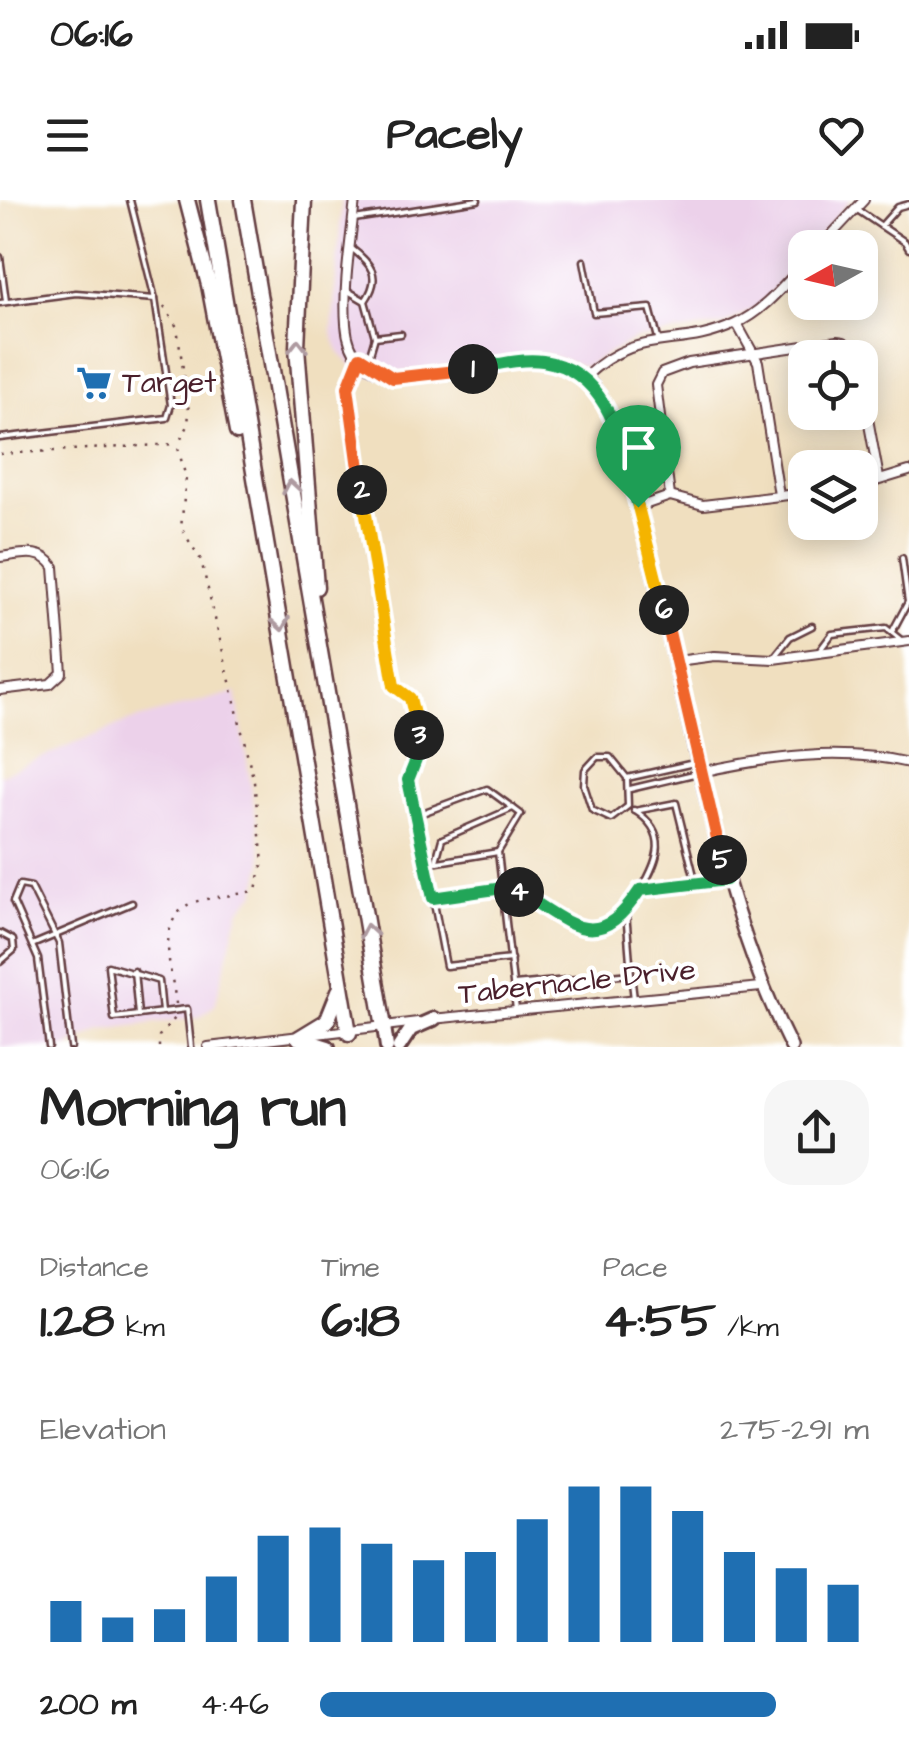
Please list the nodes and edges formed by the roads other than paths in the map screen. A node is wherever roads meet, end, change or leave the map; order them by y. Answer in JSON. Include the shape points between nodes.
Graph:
{"nodes":[{"id":1,"x":130,"y":200,"type":"edge"},
{"id":2,"x":186,"y":200,"type":"edge"},
{"id":3,"x":208,"y":200,"type":"edge"},
{"id":4,"x":243,"y":200,"type":"edge"},
{"id":5,"x":304,"y":200,"type":"edge"},
{"id":6,"x":354,"y":200,"type":"edge"},
{"id":7,"x":478,"y":200,"type":"edge"},
{"id":8,"x":864,"y":200,"type":"edge"},
{"id":9,"x":909,"y":204,"type":"edge"},
{"id":10,"x":856,"y":209,"type":"junction"},
{"id":11,"x":353,"y":219,"type":"junction"},
{"id":12,"x":881,"y":226,"type":"junction"},
{"id":13,"x":837,"y":230,"type":"edge"},
{"id":14,"x":350,"y":248,"type":"junction"},
{"id":15,"x":909,"y":250,"type":"edge"},
{"id":16,"x":0,"y":257,"type":"edge"},
{"id":17,"x":584,"y":260,"type":"dead end"},
{"id":18,"x":788,"y":280,"type":"edge"},
{"id":19,"x":348,"y":291,"type":"junction"},
{"id":20,"x":155,"y":299,"type":"junction"},
{"id":21,"x":365,"y":301,"type":"junction"},
{"id":22,"x":3,"y":302,"type":"edge"},
{"id":23,"x":738,"y":324,"type":"junction"},
{"id":24,"x":401,"y":334,"type":"dead end"},
{"id":25,"x":374,"y":338,"type":"junction"},
{"id":26,"x":659,"y":342,"type":"junction"},
{"id":27,"x":788,"y":347,"type":"edge"},
{"id":28,"x":753,"y":352,"type":"junction"},
{"id":29,"x":364,"y":361,"type":"junction"},
{"id":30,"x":584,"y":377,"type":"junction"},
{"id":31,"x":0,"y":438,"type":"edge"},
{"id":32,"x":909,"y":471,"type":"edge"},
{"id":33,"x":878,"y":475,"type":"edge"},
{"id":34,"x":879,"y":478,"type":"joint"},
{"id":35,"x":257,"y":494,"type":"junction"},
{"id":36,"x":788,"y":494,"type":"edge"},
{"id":37,"x":778,"y":495,"type":"junction"},
{"id":38,"x":670,"y":496,"type":"junction"},
{"id":39,"x":638,"y":507,"type":"junction"},
{"id":40,"x":0,"y":557,"type":"edge"},
{"id":41,"x":902,"y":558,"type":"dead end"},
{"id":42,"x":812,"y":626,"type":"dead end"},
{"id":43,"x":893,"y":630,"type":"junction"},
{"id":44,"x":820,"y":631,"type":"dead end"},
{"id":45,"x":827,"y":637,"type":"junction"},
{"id":46,"x":906,"y":642,"type":"edge"},
{"id":47,"x":320,"y":652,"type":"junction"},
{"id":48,"x":818,"y":654,"type":"junction"},
{"id":49,"x":772,"y":659,"type":"junction"},
{"id":50,"x":678,"y":662,"type":"junction"},
{"id":51,"x":0,"y":690,"type":"edge"},
{"id":52,"x":909,"y":763,"type":"edge"},
{"id":53,"x":700,"y":767,"type":"junction"},
{"id":54,"x":627,"y":778,"type":"junction"},
{"id":55,"x":630,"y":789,"type":"junction"},
{"id":56,"x":628,"y":806,"type":"junction"},
{"id":57,"x":513,"y":808,"type":"junction"},
{"id":58,"x":635,"y":810,"type":"junction"},
{"id":59,"x":414,"y":816,"type":"junction"},
{"id":60,"x":498,"y":852,"type":"junction"},
{"id":61,"x":436,"y":863,"type":"junction"},
{"id":62,"x":426,"y":864,"type":"junction"},
{"id":63,"x":726,"y":880,"type":"junction"},
{"id":64,"x":696,"y":884,"type":"junction"},
{"id":65,"x":503,"y":888,"type":"junction"},
{"id":66,"x":640,"y":890,"type":"junction"},
{"id":67,"x":433,"y":898,"type":"junction"},
{"id":68,"x":132,"y":903,"type":"dead end"},
{"id":69,"x":626,"y":910,"type":"junction"},
{"id":70,"x":0,"y":933,"type":"edge"},
{"id":71,"x":55,"y":934,"type":"junction"},
{"id":72,"x":32,"y":945,"type":"junction"},
{"id":73,"x":511,"y":959,"type":"junction"},
{"id":74,"x":0,"y":962,"type":"edge"},
{"id":75,"x":134,"y":972,"type":"junction"},
{"id":76,"x":631,"y":974,"type":"junction"},
{"id":77,"x":341,"y":981,"type":"junction"},
{"id":78,"x":514,"y":985,"type":"junction"},
{"id":79,"x":761,"y":987,"type":"junction"},
{"id":80,"x":634,"y":999,"type":"junction"},
{"id":81,"x":516,"y":1010,"type":"junction"},
{"id":82,"x":162,"y":1012,"type":"junction"},
{"id":83,"x":138,"y":1015,"type":"junction"},
{"id":84,"x":434,"y":1019,"type":"junction"},
{"id":85,"x":391,"y":1026,"type":"junction"},
{"id":86,"x":299,"y":1038,"type":"junction"},
{"id":87,"x":350,"y":1040,"type":"edge"},
{"id":88,"x":233,"y":1046,"type":"edge"},
{"id":89,"x":391,"y":1046,"type":"edge"},
{"id":90,"x":49,"y":1047,"type":"edge"},
{"id":91,"x":71,"y":1047,"type":"edge"},
{"id":92,"x":191,"y":1047,"type":"edge"},
{"id":93,"x":208,"y":1047,"type":"edge"},
{"id":94,"x":328,"y":1047,"type":"edge"},
{"id":95,"x":791,"y":1047,"type":"edge"}],
"edges":[{"from":1,"to":20,"type":"lane"},
{"from":2,"to":35,"type":"highway","via":[[240,446]]},
{"from":3,"to":35,"type":"highway"},
{"from":47,"to":4,"type":"highway","one_way":true},
{"from":47,"to":5,"type":"highway","one_way":true,"via":[[297,346]]},
{"from":6,"to":11,"type":"street"},
{"from":7,"to":11,"type":"lane"},
{"from":8,"to":10,"type":"street"},
{"from":9,"to":12,"type":"lane"},
{"from":10,"to":12,"type":"lane"},
{"from":10,"to":13,"type":"street"},
{"from":11,"to":14,"type":"street"},
{"from":12,"to":15,"type":"lane"},
{"from":14,"to":19,"type":"street"},
{"from":14,"to":21,"type":"lane","via":[[373,270],[375,285]]},
{"from":16,"to":22,"type":"lane"},
{"from":17,"to":26,"type":"lane","via":[[594,313],[650,308]]},
{"from":18,"to":23,"type":"street"},
{"from":19,"to":21,"type":"lane"},
{"from":19,"to":29,"type":"street","via":[[346,326]]},
{"from":20,"to":22,"type":"lane","via":[[76,293]]},
{"from":20,"to":31,"type":"lane","via":[[171,404],[167,418]]},
{"from":21,"to":25,"type":"lane"},
{"from":23,"to":26,"type":"street"},
{"from":23,"to":28,"type":"street"},
{"from":24,"to":25,"type":"lane"},
{"from":25,"to":29,"type":"lane"},
{"from":26,"to":30,"type":"street","via":[[626,346]]},
{"from":27,"to":28,"type":"street"},
{"from":28,"to":37,"type":"street"},
{"from":28,"to":38,"type":"street","via":[[662,374],[656,385]]},
{"from":29,"to":30,"type":"street","via":[[393,378],[542,360]]},
{"from":29,"to":59,"type":"lane","via":[[348,387],[394,686],[410,698],[420,739],[408,770]]},
{"from":30,"to":39,"type":"street","via":[[611,416]]},
{"from":32,"to":34,"type":"street"},
{"from":33,"to":34,"type":"street"},
{"from":35,"to":77,"type":"highway","one_way":true},
{"from":36,"to":37,"type":"street"},
{"from":37,"to":38,"type":"street","via":[[703,505]]},
{"from":38,"to":39,"type":"street"},
{"from":39,"to":50,"type":"street"},
{"from":40,"to":51,"type":"street","via":[[36,553],[54,567],[62,673],[50,684]]},
{"from":41,"to":43,"type":"lane","via":[[908,602]]},
{"from":42,"to":49,"type":"lane"},
{"from":43,"to":45,"type":"lane"},
{"from":43,"to":46,"type":"lane"},
{"from":44,"to":45,"type":"lane"},
{"from":45,"to":48,"type":"lane"},
{"from":46,"to":48,"type":"street"},
{"from":85,"to":47,"type":"highway","one_way":true},
{"from":48,"to":49,"type":"street"},
{"from":49,"to":50,"type":"street"},
{"from":50,"to":53,"type":"street"},
{"from":52,"to":53,"type":"street","via":[[820,754]]},
{"from":53,"to":54,"type":"lane"},
{"from":53,"to":55,"type":"lane"},
{"from":53,"to":63,"type":"street"},
{"from":54,"to":55,"type":"lane"},
{"from":54,"to":56,"type":"lane","via":[[610,757],[597,757],[587,764],[584,785],[599,816],[618,817]]},
{"from":55,"to":56,"type":"lane"},
{"from":56,"to":58,"type":"lane"},
{"from":57,"to":59,"type":"lane","via":[[487,790]]},
{"from":57,"to":60,"type":"lane","via":[[521,814]]},
{"from":57,"to":61,"type":"lane","via":[[442,839]]},
{"from":58,"to":64,"type":"lane","via":[[676,803]]},
{"from":58,"to":66,"type":"lane","via":[[660,845]]},
{"from":59,"to":62,"type":"lane"},
{"from":60,"to":61,"type":"lane"},
{"from":60,"to":65,"type":"lane"},
{"from":61,"to":62,"type":"lane"},
{"from":62,"to":67,"type":"lane"},
{"from":63,"to":64,"type":"lane"},
{"from":63,"to":79,"type":"street"},
{"from":64,"to":66,"type":"lane"},
{"from":65,"to":67,"type":"lane"},
{"from":65,"to":69,"type":"lane","via":[[590,932],[604,930]]},
{"from":65,"to":73,"type":"lane"},
{"from":66,"to":69,"type":"lane"},
{"from":67,"to":73,"type":"lane","via":[[446,966]]},
{"from":68,"to":71,"type":"lane"},
{"from":69,"to":76,"type":"lane"},
{"from":70,"to":74,"type":"lane","via":[[13,940],[14,950]]},
{"from":71,"to":72,"type":"lane"},
{"from":71,"to":72,"type":"lane","via":[[31,887],[20,885],[13,902]]},
{"from":71,"to":91,"type":"lane"},
{"from":72,"to":90,"type":"lane"},
{"from":73,"to":78,"type":"lane"},
{"from":75,"to":82,"type":"lane","via":[[159,981]]},
{"from":75,"to":83,"type":"lane"},
{"from":75,"to":83,"type":"lane","via":[[108,966],[114,1018]]},
{"from":76,"to":78,"type":"lane"},
{"from":76,"to":80,"type":"lane"},
{"from":77,"to":86,"type":"highway","via":[[332,1015]]},
{"from":77,"to":87,"type":"highway"},
{"from":78,"to":81,"type":"lane"},
{"from":79,"to":80,"type":"street","name":"Tabernacle Drive"},
{"from":79,"to":95,"type":"street"},
{"from":80,"to":81,"type":"street","name":"Tabernacle Drive"},
{"from":81,"to":84,"type":"street","name":"Tabernacle Drive"},
{"from":82,"to":83,"type":"lane"},
{"from":82,"to":92,"type":"lane","via":[[187,1009]]},
{"from":84,"to":85,"type":"street","name":"Tabernacle Drive"},
{"from":84,"to":89,"type":"main road"},
{"from":85,"to":87,"type":"street","name":"Tabernacle Drive"},
{"from":85,"to":89,"type":"main road"},
{"from":86,"to":87,"type":"street","name":"Tabernacle Drive"},
{"from":86,"to":88,"type":"street","name":"Tabernacle Drive"},
{"from":86,"to":94,"type":"main road"},
{"from":88,"to":93,"type":"street","name":"Tabernacle Drive"}]}
